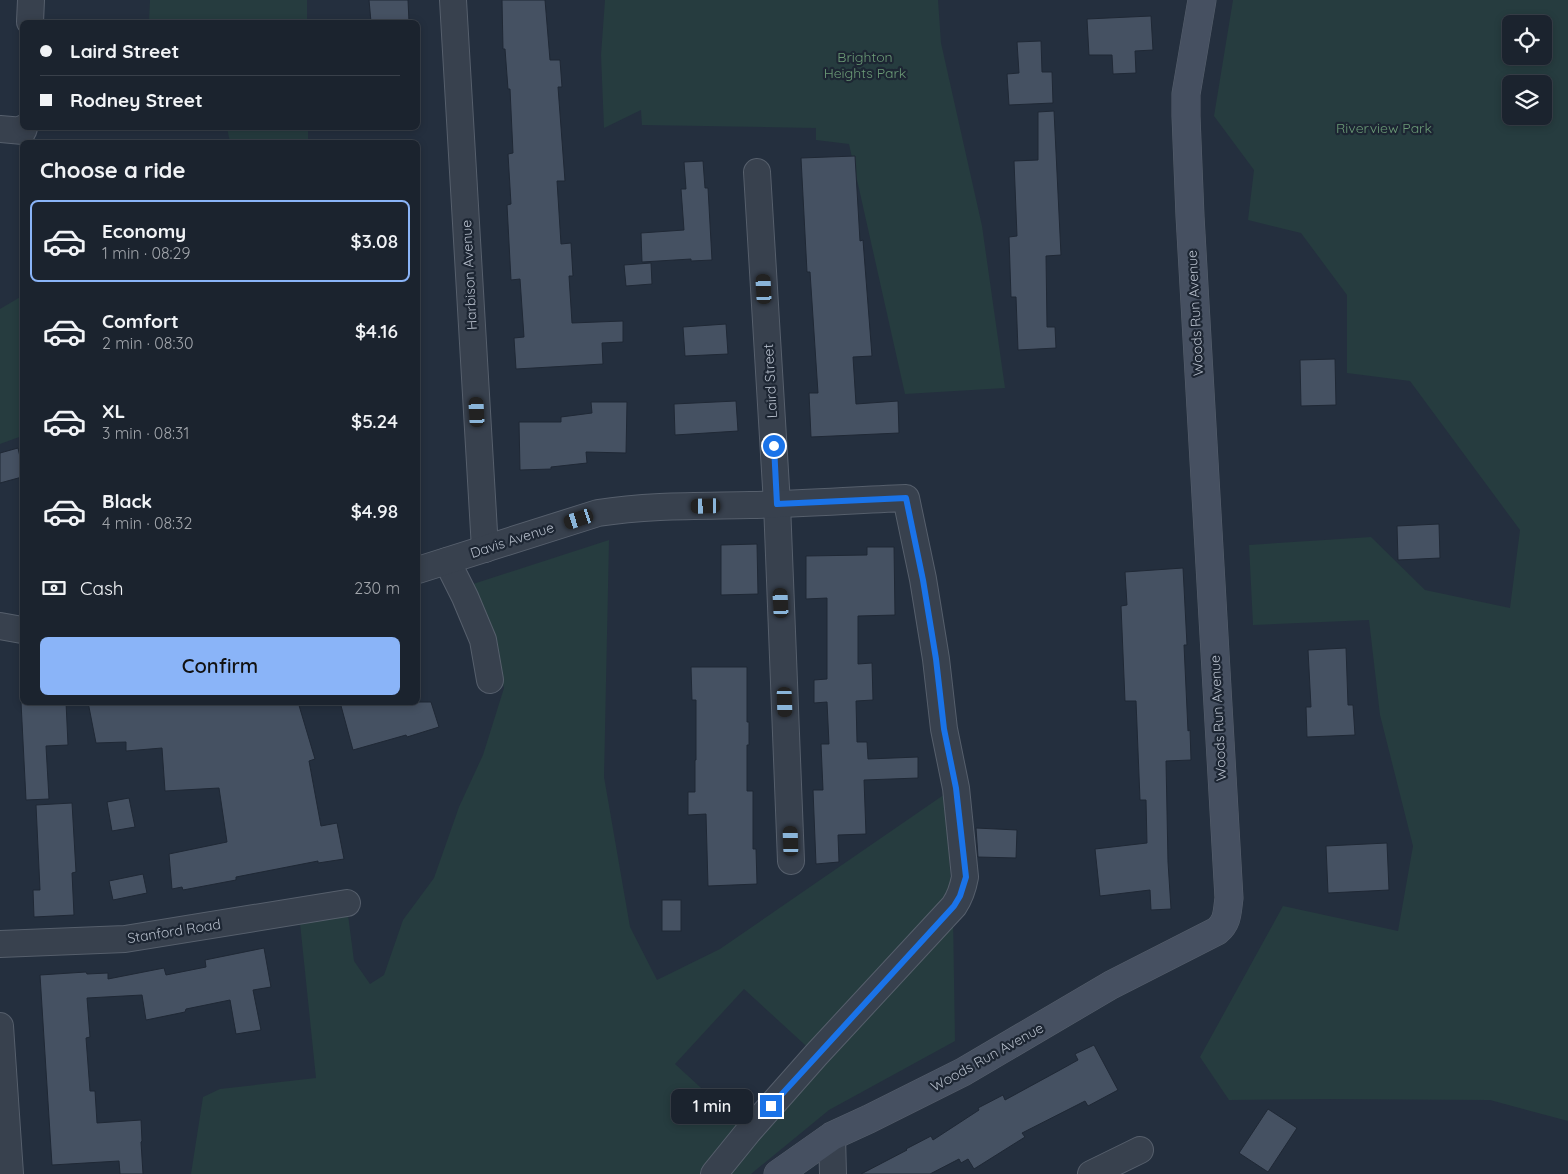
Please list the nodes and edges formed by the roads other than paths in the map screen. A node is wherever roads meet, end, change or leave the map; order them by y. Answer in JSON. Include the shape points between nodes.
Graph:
{"nodes":[{"id":1,"x":31,"y":0,"type":"edge"},
{"id":2,"x":453,"y":0,"type":"edge"},
{"id":3,"x":1202,"y":0,"type":"edge"},
{"id":4,"x":30,"y":20,"type":"edge"},
{"id":5,"x":757,"y":172,"type":"dead end"},
{"id":6,"x":777,"y":504,"type":"junction"},
{"id":7,"x":485,"y":549,"type":"junction"},
{"id":8,"x":447,"y":561,"type":"junction"},
{"id":9,"x":420,"y":569,"type":"edge"},
{"id":10,"x":0,"y":626,"type":"edge"},
{"id":11,"x":20,"y":630,"type":"edge"},
{"id":12,"x":490,"y":680,"type":"dead end"},
{"id":13,"x":791,"y":861,"type":"dead end"},
{"id":14,"x":347,"y":903,"type":"dead end"},
{"id":15,"x":0,"y":944,"type":"edge"},
{"id":16,"x":0,"y":1026,"type":"edge"},
{"id":17,"x":2,"y":1076,"type":"edge"},
{"id":18,"x":832,"y":1136,"type":"junction"},
{"id":19,"x":1140,"y":1150,"type":"dead end"},
{"id":20,"x":10,"y":1174,"type":"edge"},
{"id":21,"x":714,"y":1174,"type":"edge"},
{"id":22,"x":778,"y":1174,"type":"edge"},
{"id":23,"x":833,"y":1174,"type":"edge"},
{"id":24,"x":1090,"y":1174,"type":"edge"}],
"edges":[{"from":1,"to":4,"type":"street"},
{"from":2,"to":7,"type":"street","name":"Harbison Avenue"},
{"from":3,"to":18,"type":"street","name":"Woods Run Avenue","via":[[1186,94],[1186,116],[1228,888],[1227,918],[1217,931],[1111,985],[963,1072]]},
{"from":5,"to":6,"type":"street","name":"Laird Street"},
{"from":6,"to":7,"type":"street","name":"Davis Avenue","via":[[610,511]]},
{"from":6,"to":13,"type":"street","name":"Laird Street"},
{"from":6,"to":21,"type":"street","name":"Davis Avenue","via":[[906,498],[936,659],[966,877],[954,906],[810,1062]]},
{"from":7,"to":8,"type":"street","name":"Davis Avenue"},
{"from":8,"to":9,"type":"street","name":"Davis Avenue"},
{"from":8,"to":12,"type":"street","via":[[483,640]]},
{"from":10,"to":11,"type":"street"},
{"from":14,"to":15,"type":"street","name":"Stanford Road","via":[[125,939]]},
{"from":16,"to":17,"type":"street"},
{"from":17,"to":20,"type":"street"},
{"from":18,"to":22,"type":"street","name":"Woods Run Avenue"},
{"from":18,"to":23,"type":"street"},
{"from":19,"to":24,"type":"street"}]}
